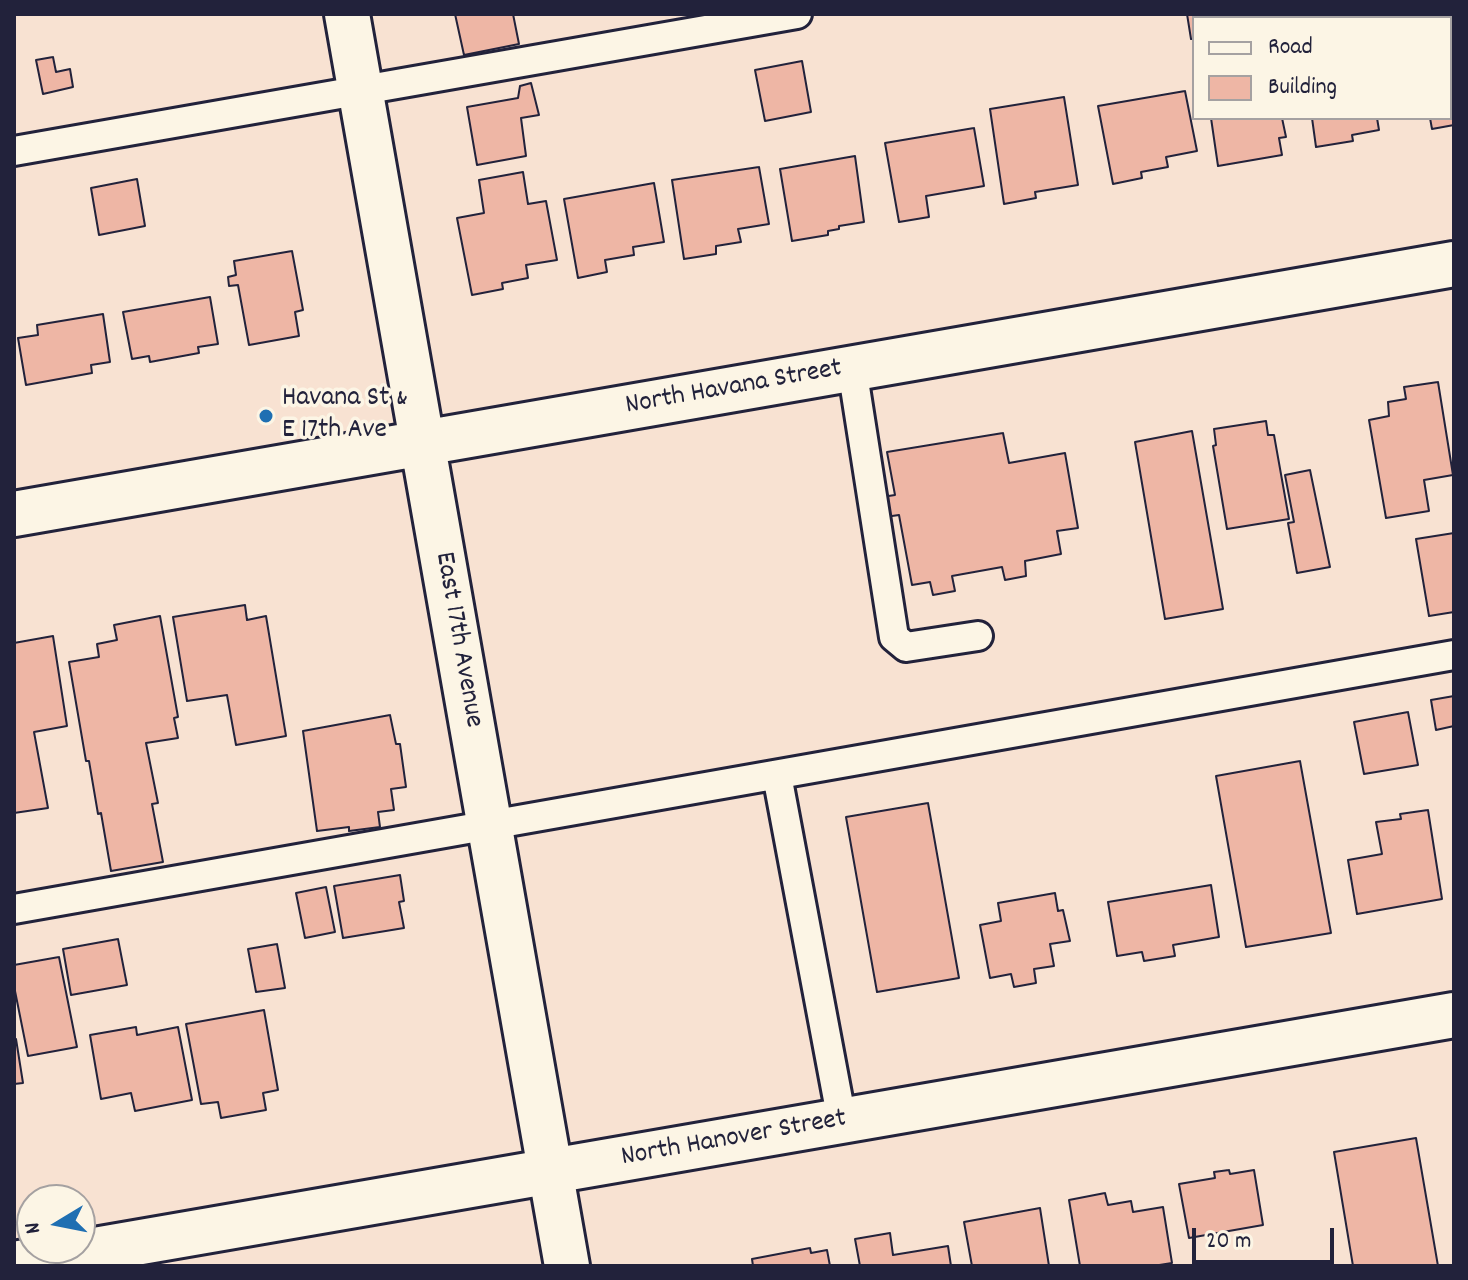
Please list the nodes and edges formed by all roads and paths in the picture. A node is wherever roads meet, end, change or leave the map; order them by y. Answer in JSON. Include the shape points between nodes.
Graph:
{"nodes":[{"id":1,"x":347,"y":14,"type":"edge"},
{"id":2,"x":797,"y":14,"type":"edge"},
{"id":3,"x":360,"y":91,"type":"junction"},
{"id":4,"x":14,"y":151,"type":"edge"},
{"id":5,"x":1454,"y":264,"type":"edge"},
{"id":6,"x":852,"y":368,"type":"junction"},
{"id":7,"x":422,"y":444,"type":"junction"},
{"id":8,"x":14,"y":514,"type":"edge"},
{"id":9,"x":978,"y":636,"type":"dead end"},
{"id":10,"x":1454,"y":655,"type":"edge"},
{"id":11,"x":777,"y":775,"type":"junction"},
{"id":12,"x":489,"y":825,"type":"junction"},
{"id":13,"x":14,"y":909,"type":"edge"},
{"id":14,"x":1454,"y":1015,"type":"edge"},
{"id":15,"x":842,"y":1121,"type":"junction"},
{"id":16,"x":550,"y":1173,"type":"junction"},
{"id":17,"x":14,"y":1264,"type":"edge"},
{"id":18,"x":567,"y":1266,"type":"edge"}],
"edges":[{"from":1,"to":3,"type":"street","name":"East 17th Avenue"},
{"from":2,"to":3,"type":"lane"},
{"from":3,"to":4,"type":"lane"},
{"from":3,"to":7,"type":"street","name":"East 17th Avenue"},
{"from":5,"to":6,"type":"street","name":"North Havana Street"},
{"from":6,"to":7,"type":"street","name":"North Havana Street"},
{"from":6,"to":9,"type":"lane","via":[[894,637],[906,647]]},
{"from":7,"to":8,"type":"street","name":"North Havana Street"},
{"from":7,"to":12,"type":"street","name":"East 17th Avenue"},
{"from":10,"to":11,"type":"lane"},
{"from":11,"to":12,"type":"lane"},
{"from":11,"to":15,"type":"lane"},
{"from":12,"to":13,"type":"lane"},
{"from":12,"to":16,"type":"street","name":"East 17th Avenue"},
{"from":14,"to":15,"type":"street","name":"North Hanover Street"},
{"from":15,"to":16,"type":"street","name":"North Hanover Street"},
{"from":16,"to":17,"type":"street","name":"North Hanover Street"},
{"from":16,"to":18,"type":"street","name":"East 17th Avenue"}]}
